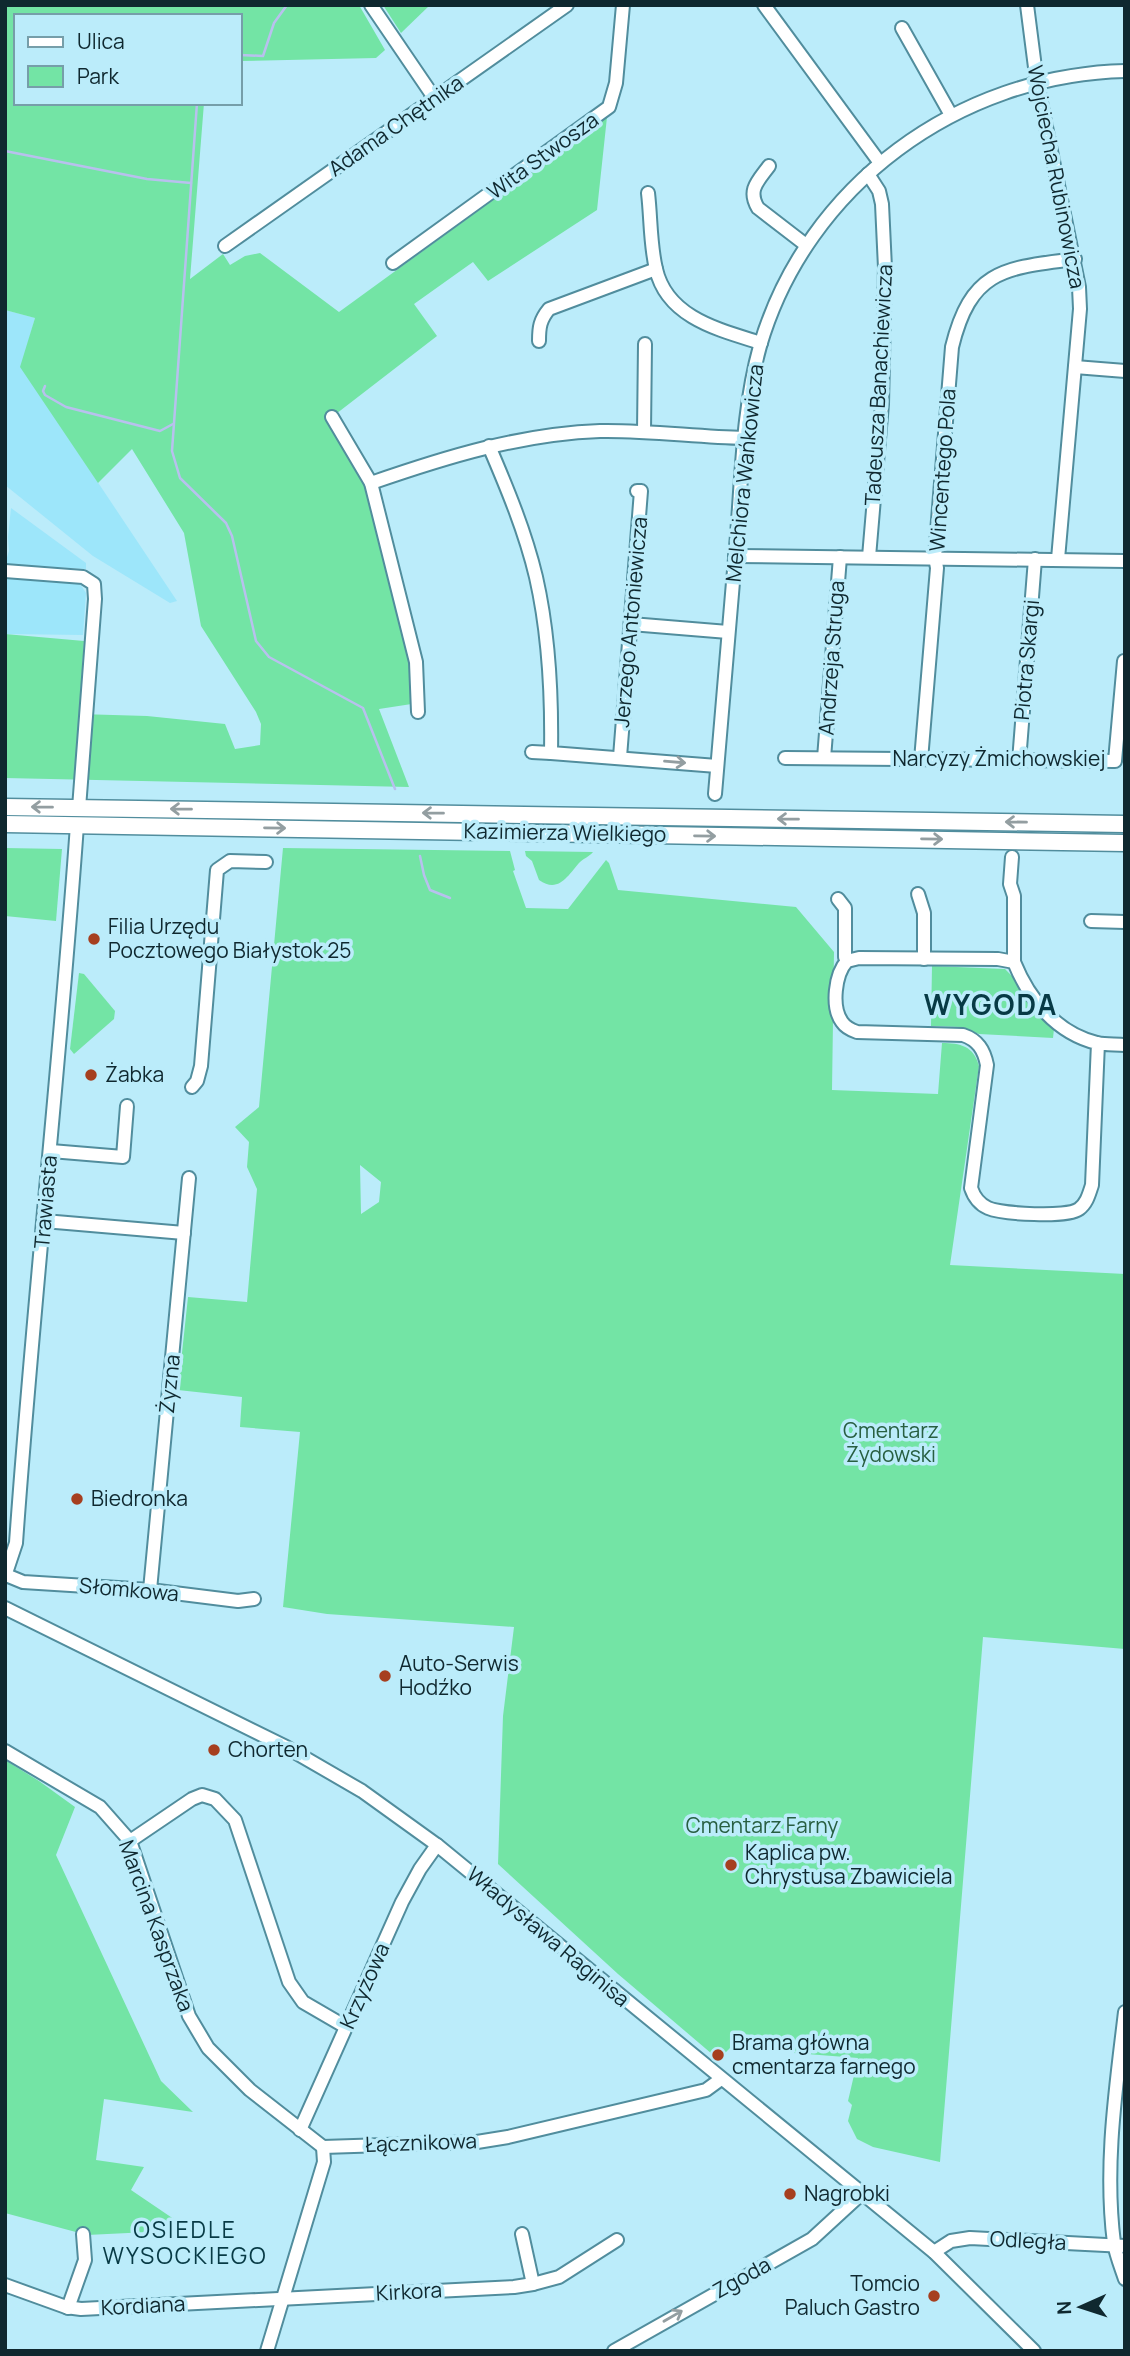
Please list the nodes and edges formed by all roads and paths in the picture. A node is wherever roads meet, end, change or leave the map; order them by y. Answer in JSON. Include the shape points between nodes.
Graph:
{"nodes":[{"id":1,"x":371,"y":5,"type":"edge"},
{"id":2,"x":567,"y":5,"type":"edge"},
{"id":3,"x":623,"y":5,"type":"edge"},
{"id":4,"x":765,"y":5,"type":"edge"},
{"id":5,"x":1027,"y":5,"type":"edge"},
{"id":6,"x":902,"y":28,"type":"dead end"},
{"id":7,"x":1125,"y":71,"type":"edge"},
{"id":8,"x":1037,"y":83,"type":"junction"},
{"id":9,"x":435,"y":99,"type":"junction"},
{"id":10,"x":951,"y":115,"type":"junction"},
{"id":11,"x":880,"y":163,"type":"junction"},
{"id":12,"x":769,"y":166,"type":"dead end"},
{"id":13,"x":868,"y":174,"type":"junction"},
{"id":14,"x":648,"y":193,"type":"dead end"},
{"id":15,"x":806,"y":245,"type":"junction"},
{"id":16,"x":225,"y":246,"type":"dead end"},
{"id":17,"x":1075,"y":260,"type":"junction"},
{"id":18,"x":393,"y":263,"type":"dead end"},
{"id":19,"x":656,"y":269,"type":"junction"},
{"id":20,"x":539,"y":341,"type":"dead end"},
{"id":21,"x":761,"y":343,"type":"junction"},
{"id":22,"x":645,"y":344,"type":"dead end"},
{"id":23,"x":1075,"y":367,"type":"junction"},
{"id":24,"x":1125,"y":371,"type":"edge"},
{"id":25,"x":332,"y":417,"type":"dead end"},
{"id":26,"x":644,"y":431,"type":"junction"},
{"id":27,"x":744,"y":438,"type":"junction"},
{"id":28,"x":489,"y":446,"type":"junction"},
{"id":29,"x":371,"y":483,"type":"junction"},
{"id":30,"x":638,"y":491,"type":"dead end"},
{"id":31,"x":735,"y":556,"type":"junction"},
{"id":32,"x":840,"y":557,"type":"junction"},
{"id":33,"x":869,"y":557,"type":"junction"},
{"id":34,"x":935,"y":557,"type":"junction"},
{"id":35,"x":1035,"y":559,"type":"junction"},
{"id":36,"x":1058,"y":559,"type":"junction"},
{"id":37,"x":1125,"y":561,"type":"edge"},
{"id":38,"x":5,"y":571,"type":"edge"},
{"id":39,"x":631,"y":624,"type":"junction"},
{"id":40,"x":729,"y":632,"type":"junction"},
{"id":41,"x":1124,"y":661,"type":"edge"},
{"id":42,"x":418,"y":712,"type":"dead end"},
{"id":43,"x":532,"y":752,"type":"dead end"},
{"id":44,"x":551,"y":753,"type":"junction"},
{"id":45,"x":620,"y":757,"type":"junction"},
{"id":46,"x":785,"y":758,"type":"dead end"},
{"id":47,"x":824,"y":758,"type":"junction"},
{"id":48,"x":921,"y":760,"type":"junction"},
{"id":49,"x":1019,"y":761,"type":"junction"},
{"id":50,"x":718,"y":766,"type":"junction"},
{"id":51,"x":715,"y":794,"type":"dead end"},
{"id":52,"x":5,"y":807,"type":"edge"},
{"id":53,"x":79,"y":808,"type":"junction"},
{"id":54,"x":207,"y":810,"type":"junction"},
{"id":55,"x":525,"y":814,"type":"junction"},
{"id":56,"x":5,"y":824,"type":"edge"},
{"id":57,"x":1084,"y":824,"type":"junction"},
{"id":58,"x":1125,"y":824,"type":"edge"},
{"id":59,"x":77,"y":825,"type":"junction"},
{"id":60,"x":206,"y":827,"type":"junction"},
{"id":61,"x":520,"y":832,"type":"junction"},
{"id":62,"x":1083,"y":842,"type":"junction"},
{"id":63,"x":1125,"y":843,"type":"edge"},
{"id":64,"x":1012,"y":857,"type":"dead end"},
{"id":65,"x":266,"y":862,"type":"dead end"},
{"id":66,"x":918,"y":894,"type":"dead end"},
{"id":67,"x":838,"y":900,"type":"dead end"},
{"id":68,"x":1091,"y":921,"type":"dead end"},
{"id":69,"x":1125,"y":922,"type":"edge"},
{"id":70,"x":924,"y":959,"type":"junction"},
{"id":71,"x":847,"y":961,"type":"junction"},
{"id":72,"x":1014,"y":962,"type":"junction"},
{"id":73,"x":1125,"y":1038,"type":"edge"},
{"id":74,"x":1098,"y":1043,"type":"junction"},
{"id":75,"x":1125,"y":1045,"type":"edge"},
{"id":76,"x":192,"y":1087,"type":"dead end"},
{"id":77,"x":127,"y":1106,"type":"dead end"},
{"id":78,"x":51,"y":1151,"type":"junction"},
{"id":79,"x":189,"y":1178,"type":"dead end"},
{"id":80,"x":44,"y":1221,"type":"junction"},
{"id":81,"x":184,"y":1233,"type":"junction"},
{"id":82,"x":5,"y":1576,"type":"edge"},
{"id":83,"x":150,"y":1590,"type":"junction"},
{"id":84,"x":254,"y":1599,"type":"dead end"},
{"id":85,"x":5,"y":1608,"type":"edge"},
{"id":86,"x":5,"y":1751,"type":"edge"},
{"id":87,"x":130,"y":1841,"type":"junction"},
{"id":88,"x":437,"y":1845,"type":"junction"},
{"id":89,"x":1125,"y":2012,"type":"edge"},
{"id":90,"x":346,"y":2027,"type":"junction"},
{"id":91,"x":721,"y":2079,"type":"junction"},
{"id":92,"x":1119,"y":2110,"type":"edge"},
{"id":93,"x":300,"y":2130,"type":"junction"},
{"id":94,"x":323,"y":2147,"type":"junction"},
{"id":95,"x":861,"y":2193,"type":"junction"},
{"id":96,"x":83,"y":2234,"type":"dead end"},
{"id":97,"x":522,"y":2234,"type":"dead end"},
{"id":98,"x":617,"y":2240,"type":"dead end"},
{"id":99,"x":1120,"y":2245,"type":"edge"},
{"id":100,"x":934,"y":2252,"type":"junction"},
{"id":101,"x":1125,"y":2279,"type":"edge"},
{"id":102,"x":533,"y":2284,"type":"junction"},
{"id":103,"x":5,"y":2285,"type":"edge"},
{"id":104,"x":285,"y":2298,"type":"junction"},
{"id":105,"x":68,"y":2308,"type":"junction"},
{"id":106,"x":267,"y":2351,"type":"edge"},
{"id":107,"x":614,"y":2351,"type":"edge"},
{"id":108,"x":1034,"y":2351,"type":"edge"}],
"edges":[{"from":1,"to":9,"type":"street"},
{"from":2,"to":9,"type":"street","name":"Adama Chętnika"},
{"from":3,"to":18,"type":"street","name":"Wita Stwosza","via":[[616,83],[609,107]]},
{"from":4,"to":11,"type":"street"},
{"from":5,"to":8,"type":"street","name":"Wojciecha Rubinowicza"},
{"from":6,"to":10,"type":"street"},
{"from":7,"to":8,"type":"street","name":"Melchiora Wańkowicza"},
{"from":8,"to":10,"type":"street","name":"Melchiora Wańkowicza"},
{"from":8,"to":17,"type":"street","name":"Wojciecha Rubinowicza"},
{"from":9,"to":16,"type":"street","name":"Adama Chętnika"},
{"from":10,"to":11,"type":"street","name":"Melchiora Wańkowicza"},
{"from":11,"to":13,"type":"street","name":"Melchiora Wańkowicza"},
{"from":12,"to":15,"type":"street","via":[[753,188],[753,200]]},
{"from":13,"to":15,"type":"street","name":"Melchiora Wańkowicza"},
{"from":13,"to":33,"type":"street","name":"Tadeusza Banachiewicza","via":[[882,204],[885,268],[882,404]]},
{"from":14,"to":19,"type":"street"},
{"from":15,"to":21,"type":"street","name":"Melchiora Wańkowicza"},
{"from":17,"to":23,"type":"street","name":"Wojciecha Rubinowicza","via":[[1080,309]]},
{"from":17,"to":34,"type":"street","name":"Wincentego Pola","via":[[1015,267],[994,277],[976,292],[958,323],[952,346]]},
{"from":19,"to":20,"type":"street","via":[[549,309],[542,317]]},
{"from":19,"to":21,"type":"street","via":[[667,292],[688,315]]},
{"from":21,"to":27,"type":"street","name":"Melchiora Wańkowicza"},
{"from":22,"to":26,"type":"street"},
{"from":23,"to":24,"type":"street"},
{"from":23,"to":36,"type":"street","name":"Wojciecha Rubinowicza"},
{"from":25,"to":29,"type":"street"},
{"from":26,"to":27,"type":"street"},
{"from":26,"to":28,"type":"street","via":[[571,433]]},
{"from":27,"to":31,"type":"street","name":"Melchiora Wańkowicza"},
{"from":28,"to":29,"type":"street"},
{"from":28,"to":44,"type":"street","via":[[536,576],[549,670]]},
{"from":29,"to":42,"type":"street","via":[[416,662]]},
{"from":30,"to":39,"type":"street","name":"Jerzego Antoniewicza"},
{"from":31,"to":32,"type":"street"},
{"from":31,"to":40,"type":"street","name":"Melchiora Wańkowicza"},
{"from":32,"to":33,"type":"street"},
{"from":32,"to":47,"type":"street","name":"Andrzeja Struga"},
{"from":33,"to":34,"type":"street"},
{"from":34,"to":35,"type":"street"},
{"from":34,"to":48,"type":"street","name":"Wincentego Pola"},
{"from":35,"to":36,"type":"street"},
{"from":35,"to":49,"type":"street","name":"Piotra Skargi"},
{"from":36,"to":37,"type":"street"},
{"from":38,"to":53,"type":"street","via":[[83,577],[94,584]]},
{"from":39,"to":40,"type":"street"},
{"from":39,"to":45,"type":"street","name":"Jerzego Antoniewicza"},
{"from":40,"to":50,"type":"street","name":"Melchiora Wańkowicza"},
{"from":41,"to":49,"type":"street","name":"Narcyzy Żmichowskiej","via":[[1115,761]]},
{"from":43,"to":44,"type":"street"},
{"from":44,"to":45,"type":"street","name":"Jerzego Antoniewicza"},
{"from":45,"to":50,"type":"street","name":"Jerzego Antoniewicza","one_way":true},
{"from":46,"to":47,"type":"street","name":"Narcyzy Żmichowskiej"},
{"from":47,"to":48,"type":"street","name":"Narcyzy Żmichowskiej"},
{"from":48,"to":49,"type":"street","name":"Narcyzy Żmichowskiej"},
{"from":50,"to":51,"type":"street","name":"Melchiora Wańkowicza"},
{"from":53,"to":52,"type":"main road","name":"Kazimierza Wielkiego","one_way":true},
{"from":54,"to":53,"type":"main road","name":"Kazimierza Wielkiego","one_way":true},
{"from":55,"to":54,"type":"main road","name":"Kazimierza Wielkiego","one_way":true},
{"from":54,"to":60,"type":"main road","via":[[213,819]]},
{"from":57,"to":55,"type":"main road","name":"Kazimierza Wielkiego","one_way":true},
{"from":55,"to":61,"type":"main road"},
{"from":56,"to":59,"type":"main road","name":"Kazimierza Wielkiego"},
{"from":57,"to":58,"type":"main road","name":"Kazimierza Wielkiego"},
{"from":57,"to":62,"type":"main road"},
{"from":59,"to":60,"type":"main road","name":"Kazimierza Wielkiego"},
{"from":59,"to":78,"type":"street","name":"Trawiasta"},
{"from":60,"to":61,"type":"main road","name":"Kazimierza Wielkiego","one_way":true},
{"from":61,"to":62,"type":"main road","name":"Kazimierza Wielkiego","one_way":true},
{"from":62,"to":63,"type":"main road","name":"Kazimierza Wielkiego"},
{"from":64,"to":72,"type":"street"},
{"from":65,"to":76,"type":"street","via":[[230,861],[217,870],[201,1066]]},
{"from":66,"to":70,"type":"street","via":[[924,913]]},
{"from":67,"to":71,"type":"street","via":[[845,908]]},
{"from":68,"to":69,"type":"street"},
{"from":70,"to":71,"type":"street"},
{"from":70,"to":72,"type":"street"},
{"from":71,"to":74,"type":"street","via":[[837,987],[844,1025],[857,1032],[963,1035],[982,1049],[987,1065],[971,1188],[987,1208],[1059,1215],[1072,1213],[1085,1203],[1092,1185]]},
{"from":72,"to":74,"type":"street","via":[[1034,1001],[1048,1016]]},
{"from":73,"to":75,"type":"street"},
{"from":74,"to":75,"type":"street"},
{"from":77,"to":78,"type":"street","via":[[123,1157]]},
{"from":78,"to":80,"type":"street","name":"Trawiasta"},
{"from":79,"to":81,"type":"street","name":"Żyzna"},
{"from":80,"to":81,"type":"street"},
{"from":80,"to":82,"type":"street","name":"Trawiasta","via":[[16,1543]]},
{"from":81,"to":83,"type":"street","name":"Żyzna"},
{"from":82,"to":83,"type":"street","name":"Słomkowa","via":[[23,1582]]},
{"from":83,"to":84,"type":"street","name":"Słomkowa"},
{"from":85,"to":88,"type":"street","name":"Władysława Raginisa","via":[[286,1747],[362,1791]]},
{"from":86,"to":87,"type":"street","name":"Marcina Kasprzaka","via":[[100,1807]]},
{"from":87,"to":90,"type":"street","via":[[191,1799],[215,1799],[235,1820],[289,1982],[303,2002]]},
{"from":87,"to":93,"type":"street","name":"Marcina Kasprzaka","via":[[189,2017],[227,2069]]},
{"from":88,"to":90,"type":"street","name":"Krzyżowa","via":[[402,1902]]},
{"from":88,"to":91,"type":"street","name":"Władysława Raginisa"},
{"from":89,"to":92,"type":"street"},
{"from":90,"to":93,"type":"street","name":"Krzyżowa"},
{"from":91,"to":94,"type":"street","name":"Łącznikowa","via":[[706,2090],[508,2137]]},
{"from":91,"to":95,"type":"street","name":"Władysława Raginisa"},
{"from":92,"to":99,"type":"street","via":[[1110,2182]]},
{"from":93,"to":94,"type":"street","name":"Marcina Kasprzaka"},
{"from":94,"to":104,"type":"street","via":[[324,2162]]},
{"from":95,"to":100,"type":"street","name":"Władysława Raginisa"},
{"from":107,"to":95,"type":"street","name":"Zgoda","one_way":true,"via":[[816,2234]]},
{"from":96,"to":105,"type":"street","via":[[85,2260]]},
{"from":97,"to":102,"type":"street"},
{"from":98,"to":102,"type":"street","name":"Kirkora","via":[[559,2277]]},
{"from":99,"to":100,"type":"street","name":"Odległa","via":[[970,2238],[949,2242]]},
{"from":99,"to":101,"type":"street"},
{"from":100,"to":108,"type":"street","name":"Władysława Raginisa"},
{"from":102,"to":104,"type":"street","name":"Kirkora"},
{"from":103,"to":105,"type":"street","name":"Kordiana"},
{"from":104,"to":105,"type":"street","name":"Kordiana"},
{"from":104,"to":106,"type":"street"}]}
